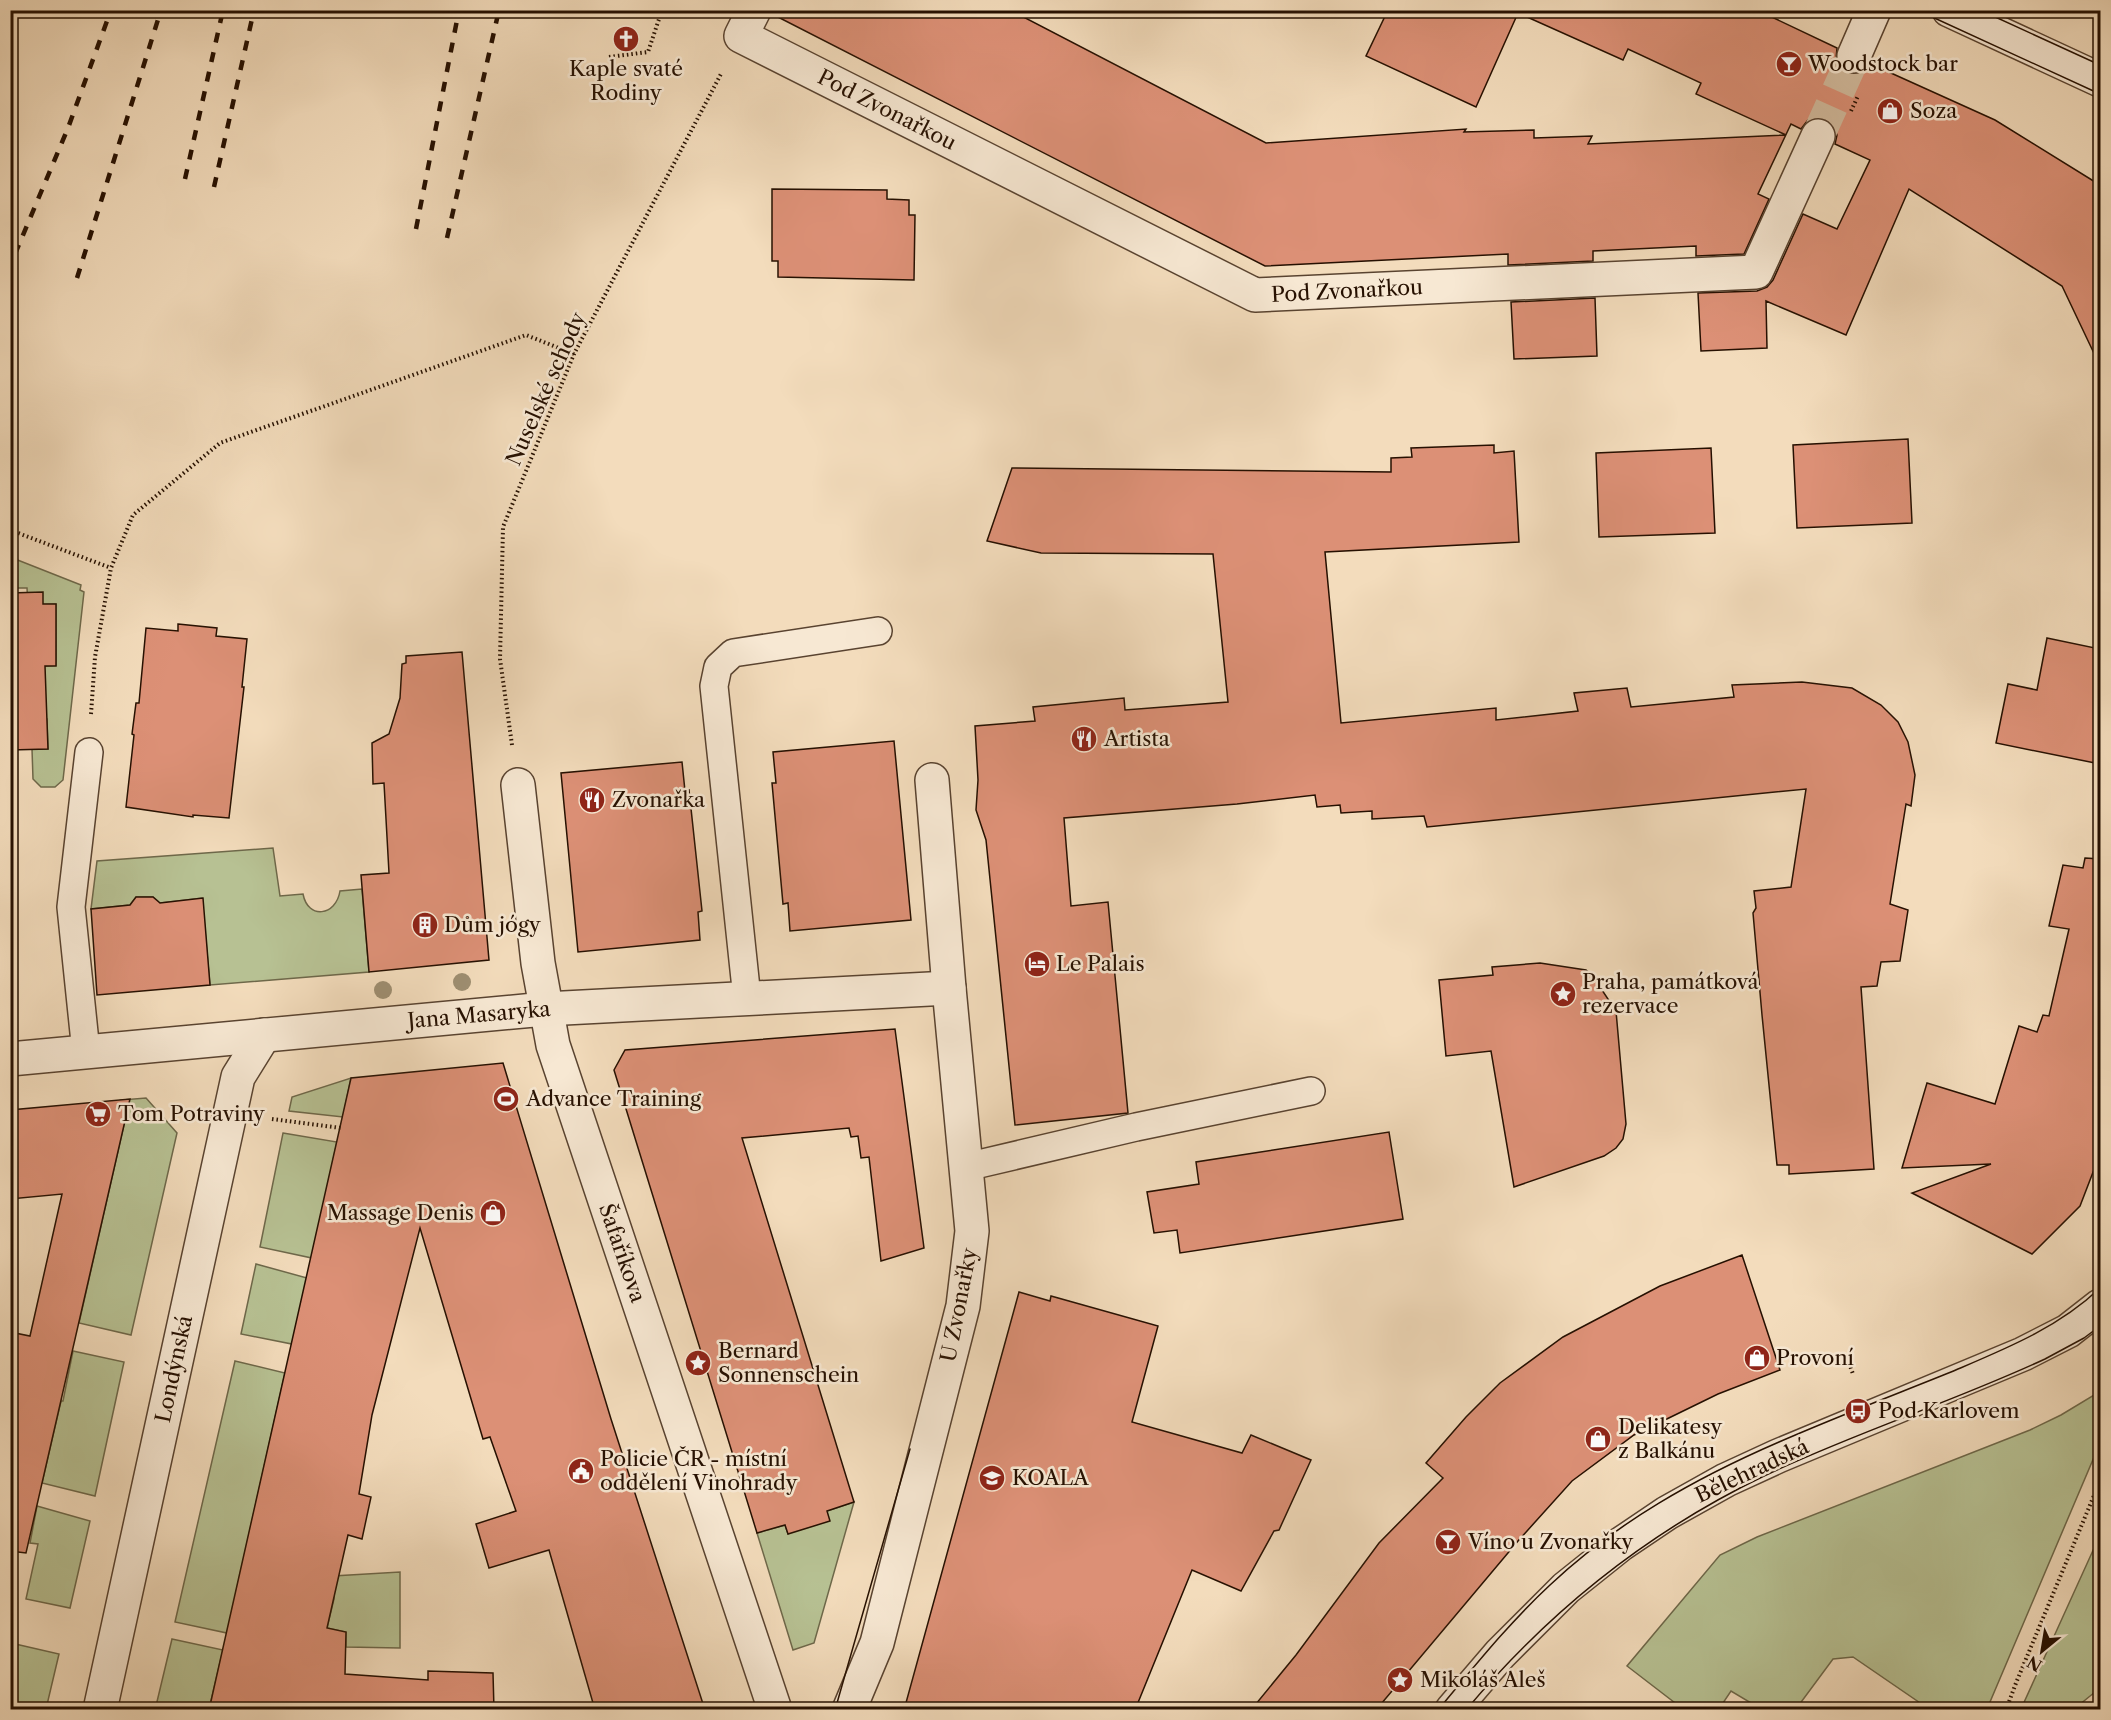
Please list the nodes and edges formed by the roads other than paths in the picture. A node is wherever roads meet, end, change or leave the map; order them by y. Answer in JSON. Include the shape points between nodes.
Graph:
{"nodes":[{"id":1,"x":1874,"y":10,"type":"edge"},
{"id":2,"x":1949,"y":10,"type":"edge"},
{"id":3,"x":747,"y":23,"type":"edge"},
{"id":4,"x":1854,"y":56,"type":"tunnel mouth"},
{"id":5,"x":2100,"y":80,"type":"edge"},
{"id":6,"x":1818,"y":136,"type":"tunnel mouth"},
{"id":7,"x":878,"y":631,"type":"dead end"},
{"id":8,"x":89,"y":752,"type":"road end"},
{"id":9,"x":932,"y":780,"type":"dead end"},
{"id":10,"x":518,"y":785,"type":"road end"},
{"id":11,"x":949,"y":988,"type":"junction"},
{"id":12,"x":747,"y":998,"type":"junction"},
{"id":13,"x":545,"y":1008,"type":"junction"},
{"id":14,"x":264,"y":1035,"type":"junction"},
{"id":15,"x":86,"y":1052,"type":"junction"},
{"id":16,"x":10,"y":1059,"type":"edge"},
{"id":17,"x":1311,"y":1091,"type":"dead end"},
{"id":18,"x":966,"y":1167,"type":"junction"},
{"id":19,"x":2100,"y":1306,"type":"edge"},
{"id":20,"x":100,"y":1710,"type":"edge"},
{"id":21,"x":775,"y":1710,"type":"edge"},
{"id":22,"x":849,"y":1710,"type":"edge"},
{"id":23,"x":1452,"y":1710,"type":"edge"}],
"edges":[{"from":1,"to":4,"type":"street"},
{"from":2,"to":5,"type":"street"},
{"from":3,"to":6,"type":"street","name":"Pod Zvonařkou","via":[[1254,296],[1756,272]]},
{"from":7,"to":12,"type":"lane","via":[[733,653],[718,667],[714,686]]},
{"from":8,"to":15,"type":"lane","via":[[71,907]]},
{"from":9,"to":11,"type":"street","name":"U Zvonařky"},
{"from":10,"to":13,"type":"street","name":"Šafaříkova"},
{"from":11,"to":12,"type":"street","name":"Jana Masaryka"},
{"from":11,"to":18,"type":"street","name":"U Zvonařky"},
{"from":12,"to":13,"type":"street","name":"Jana Masaryka"},
{"from":13,"to":14,"type":"street","name":"Jana Masaryka"},
{"from":13,"to":21,"type":"street","name":"Šafaříkova","via":[[553,1045]]},
{"from":14,"to":15,"type":"street","name":"Jana Masaryka"},
{"from":14,"to":20,"type":"street","name":"Londýnská","via":[[238,1077]]},
{"from":15,"to":16,"type":"street","name":"Jana Masaryka"},
{"from":17,"to":18,"type":"lane"},
{"from":18,"to":22,"type":"street","name":"U Zvonařky","via":[[972,1231],[963,1306],[877,1643]]},
{"from":19,"to":23,"type":"street","name":"Bělehradská","via":[[2068,1330],[2023,1354],[1778,1456],[1667,1513],[1566,1588],[1500,1654]]}]}
